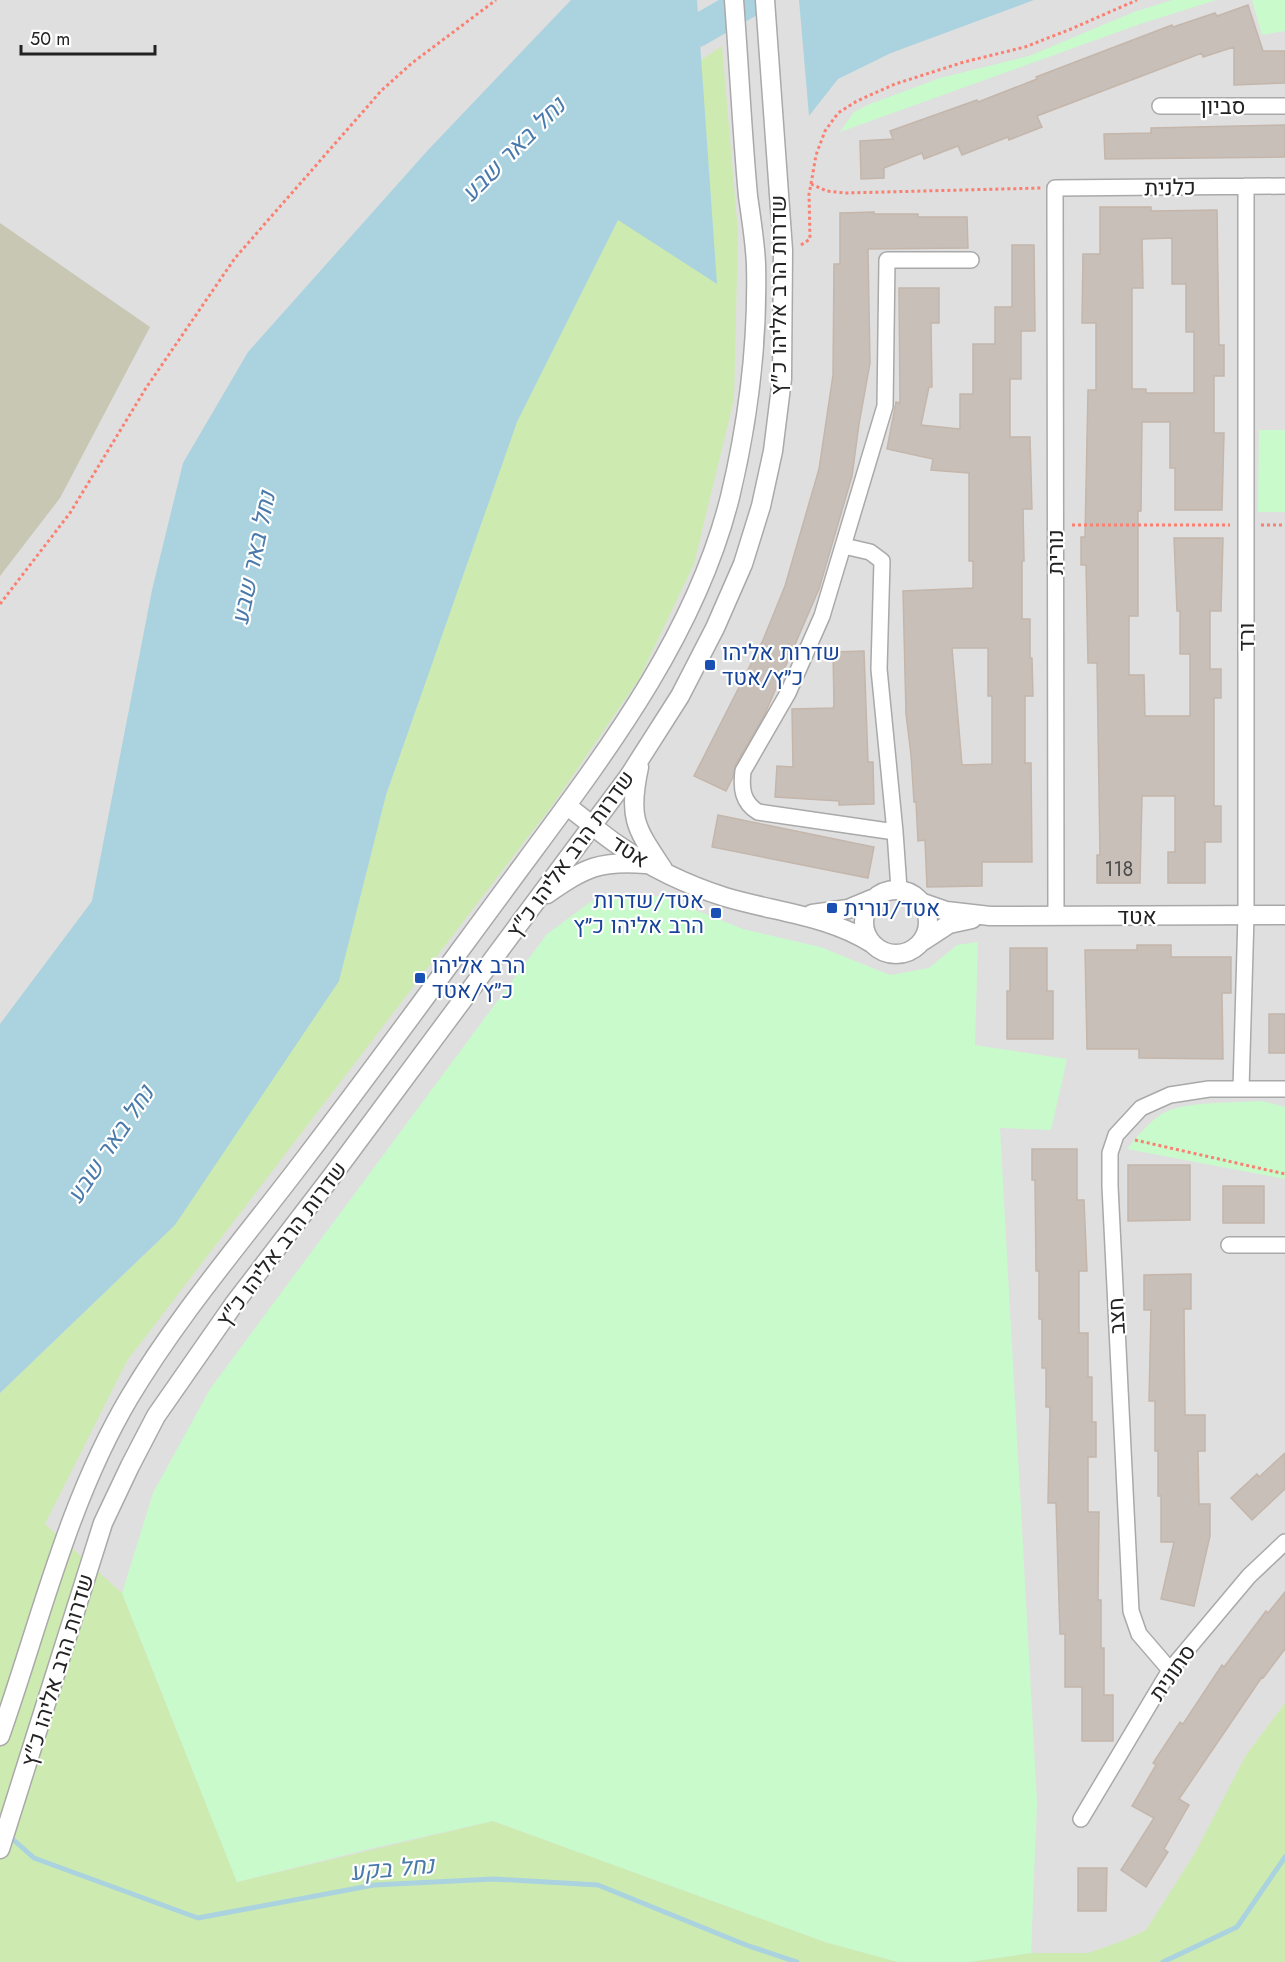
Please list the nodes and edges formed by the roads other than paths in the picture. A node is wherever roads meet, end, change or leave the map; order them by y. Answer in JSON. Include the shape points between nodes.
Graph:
{"nodes":[{"id":1,"x":734,"y":0,"type":"edge"},
{"id":2,"x":765,"y":0,"type":"edge"},
{"id":3,"x":1160,"y":106,"type":"dead end"},
{"id":4,"x":1285,"y":106,"type":"edge"},
{"id":5,"x":1246,"y":186,"type":"junction"},
{"id":6,"x":1285,"y":186,"type":"edge"},
{"id":7,"x":1054,"y":188,"type":"joint"},
{"id":8,"x":971,"y":260,"type":"dead end"},
{"id":9,"x":844,"y":546,"type":"junction"},
{"id":10,"x":641,"y":756,"type":"junction"},
{"id":11,"x":567,"y":806,"type":"junction"},
{"id":12,"x":592,"y":825,"type":"junction"},
{"id":13,"x":895,"y":832,"type":"junction"},
{"id":14,"x":658,"y":869,"type":"junction"},
{"id":15,"x":899,"y":889,"type":"junction"},
{"id":16,"x":872,"y":899,"type":"junction"},
{"id":17,"x":535,"y":902,"type":"junction"},
{"id":18,"x":923,"y":903,"type":"junction"},
{"id":19,"x":804,"y":914,"type":"junction"},
{"id":20,"x":1246,"y":915,"type":"junction"},
{"id":21,"x":1285,"y":915,"type":"edge"},
{"id":22,"x":990,"y":916,"type":"junction"},
{"id":23,"x":1056,"y":916,"type":"junction"},
{"id":24,"x":923,"y":941,"type":"junction"},
{"id":25,"x":873,"y":944,"type":"junction"},
{"id":26,"x":1241,"y":1089,"type":"junction"},
{"id":27,"x":1285,"y":1089,"type":"edge"},
{"id":28,"x":1230,"y":1245,"type":"dead end"},
{"id":29,"x":1285,"y":1245,"type":"edge"},
{"id":30,"x":1285,"y":1542,"type":"edge"},
{"id":31,"x":1170,"y":1670,"type":"junction"},
{"id":32,"x":0,"y":1736,"type":"edge"},
{"id":33,"x":1081,"y":1819,"type":"dead end"},
{"id":34,"x":0,"y":1849,"type":"edge"}],
"edges":[{"from":1,"to":11,"type":"street","name":"שדרות הרב אליהו כ\"ץ","via":[[756,262],[750,376],[741,445],[713,553],[686,614],[651,680]]},
{"from":2,"to":10,"type":"street","name":"שדרות הרב אליהו כ\"ץ","via":[[783,250],[782,379],[772,451],[761,506],[743,564],[680,696]]},
{"from":3,"to":4,"type":"street","name":"סביון"},
{"from":5,"to":6,"type":"street","name":"כלנית"},
{"from":5,"to":7,"type":"street","name":"כלנית"},
{"from":5,"to":20,"type":"street","name":"ורד"},
{"from":7,"to":23,"type":"street","name":"נורית"},
{"from":8,"to":9,"type":"street","via":[[888,260],[885,406]]},
{"from":9,"to":13,"type":"street","via":[[870,552],[882,561],[879,669]]},
{"from":9,"to":13,"type":"street","via":[[822,616],[788,693],[743,771],[742,793],[749,807],[767,815]]},
{"from":10,"to":12,"type":"street","name":"שדרות הרב אליהו כ\"ץ"},
{"from":10,"to":14,"type":"street","via":[[634,813],[639,834]]},
{"from":11,"to":12,"type":"street","name":"אטד"},
{"from":11,"to":32,"type":"street","name":"שדרות הרב אליהו כ\"ץ","via":[[208,1285],[128,1400],[74,1511]]},
{"from":12,"to":14,"type":"street","name":"אטד"},
{"from":12,"to":17,"type":"street","name":"שדרות הרב אליהו כ\"ץ"},
{"from":13,"to":15,"type":"street"},
{"from":14,"to":17,"type":"street","via":[[621,862],[593,866]]},
{"from":14,"to":19,"type":"street","name":"אטד","via":[[724,897]]},
{"from":15,"to":16,"type":"street"},
{"from":15,"to":18,"type":"street"},
{"from":16,"to":19,"type":"street","name":"אטד","via":[[848,909]]},
{"from":16,"to":25,"type":"street","via":[[864,924]]},
{"from":17,"to":34,"type":"street","name":"שדרות הרב אליהו כ\"ץ","via":[[234,1304],[156,1416],[103,1523]]},
{"from":18,"to":22,"type":"street","name":"אטד","via":[[946,911]]},
{"from":18,"to":24,"type":"street","via":[[929,922]]},
{"from":19,"to":25,"type":"street","name":"אטד"},
{"from":20,"to":21,"type":"street","name":"אטד"},
{"from":20,"to":23,"type":"street","name":"אטד"},
{"from":20,"to":26,"type":"street","name":"ורד"},
{"from":22,"to":23,"type":"street","name":"אטד"},
{"from":22,"to":24,"type":"street","name":"אטד","via":[[949,924]]},
{"from":24,"to":25,"type":"street","via":[[901,954],[885,952]]},
{"from":26,"to":27,"type":"street"},
{"from":26,"to":31,"type":"street","name":"חצב","via":[[1170,1095],[1141,1108],[1116,1135],[1110,1153],[1131,1611],[1139,1634]]},
{"from":28,"to":29,"type":"street"},
{"from":30,"to":31,"type":"street","name":"סתונית","via":[[1249,1576]]},
{"from":31,"to":33,"type":"street","name":"סתונית"}]}
